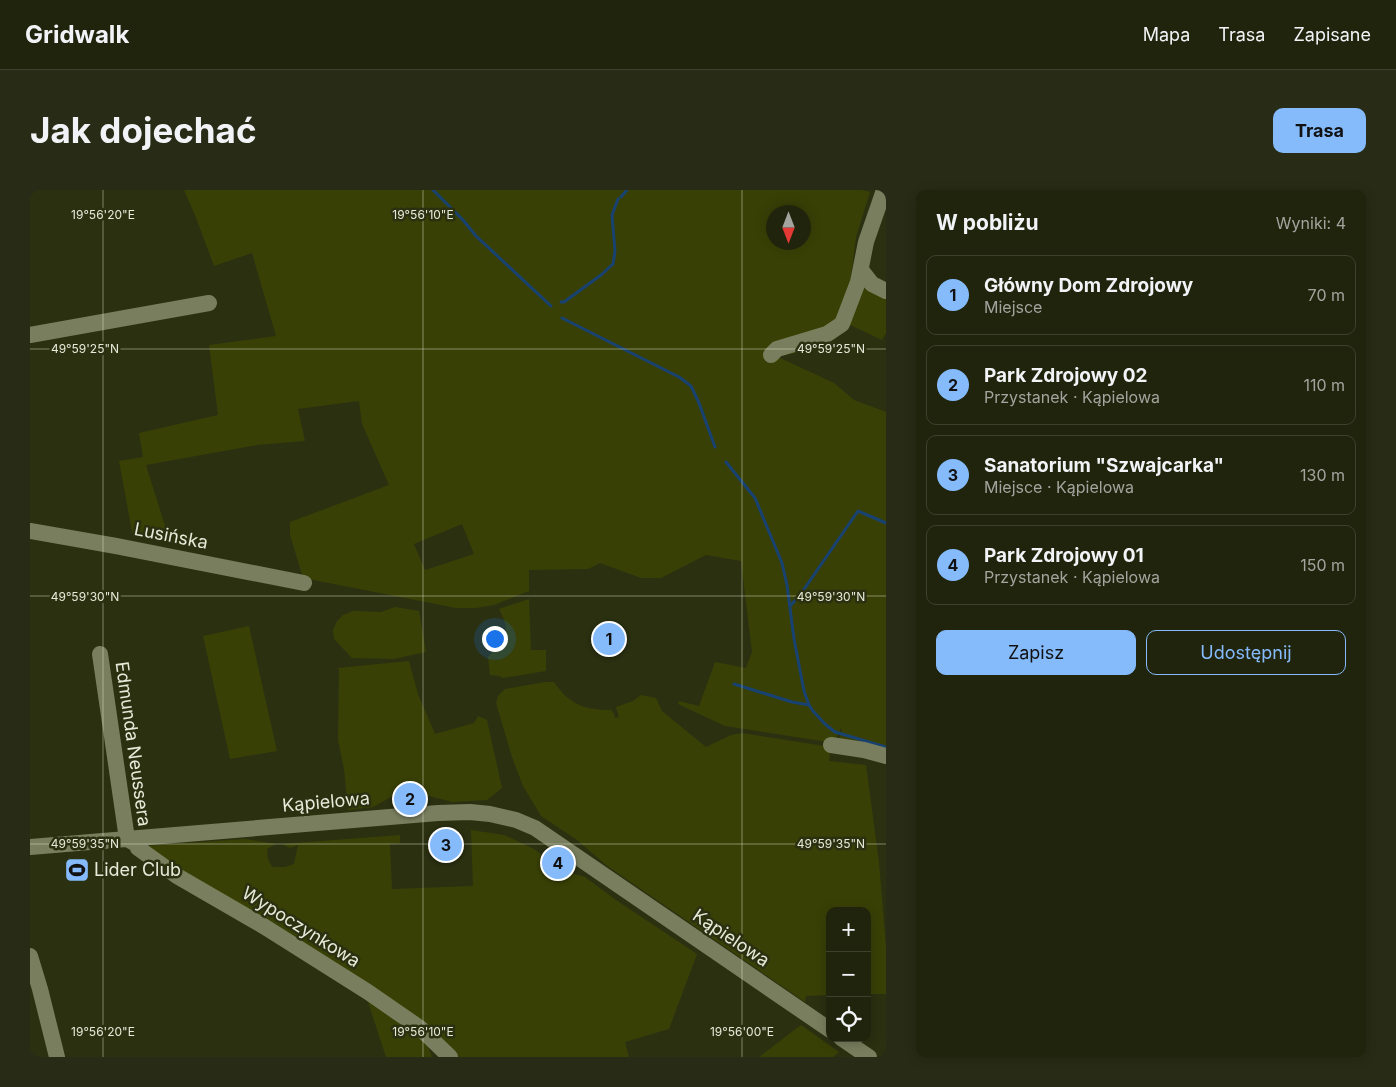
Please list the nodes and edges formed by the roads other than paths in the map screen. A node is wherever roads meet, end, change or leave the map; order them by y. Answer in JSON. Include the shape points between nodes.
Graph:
{"nodes":[{"id":1,"x":884,"y":190,"type":"edge"},
{"id":2,"x":861,"y":270,"type":"junction"},
{"id":3,"x":886,"y":291,"type":"edge"},
{"id":4,"x":209,"y":303,"type":"dead end"},
{"id":5,"x":30,"y":336,"type":"edge"},
{"id":6,"x":771,"y":355,"type":"dead end"},
{"id":7,"x":30,"y":531,"type":"edge"},
{"id":8,"x":304,"y":583,"type":"dead end"},
{"id":9,"x":100,"y":654,"type":"dead end"},
{"id":10,"x":831,"y":745,"type":"dead end"},
{"id":11,"x":886,"y":756,"type":"edge"},
{"id":12,"x":127,"y":839,"type":"junction"},
{"id":13,"x":30,"y":847,"type":"edge"},
{"id":14,"x":30,"y":956,"type":"edge"},
{"id":15,"x":826,"y":1027,"type":"edge"},
{"id":16,"x":848,"y":1042,"type":"edge"},
{"id":17,"x":57,"y":1057,"type":"edge"},
{"id":18,"x":450,"y":1057,"type":"edge"},
{"id":19,"x":869,"y":1057,"type":"edge"}],
"edges":[{"from":1,"to":2,"type":"street","via":[[866,242]]},
{"from":2,"to":3,"type":"street","via":[[872,284]]},
{"from":2,"to":6,"type":"street","via":[[842,324],[827,334],[777,349]]},
{"from":4,"to":5,"type":"street"},
{"from":7,"to":8,"type":"street","name":"Lusińska"},
{"from":9,"to":12,"type":"street","name":"Edmunda Neussera"},
{"from":10,"to":11,"type":"street"},
{"from":12,"to":13,"type":"street","name":"Kąpielowa"},
{"from":12,"to":15,"type":"street","name":"Kąpielowa","via":[[459,812],[508,817],[548,836]]},
{"from":12,"to":18,"type":"street","name":"Wypoczynkowa","via":[[176,876],[368,992],[420,1028]]},
{"from":14,"to":17,"type":"street"},
{"from":16,"to":19,"type":"street"}]}
